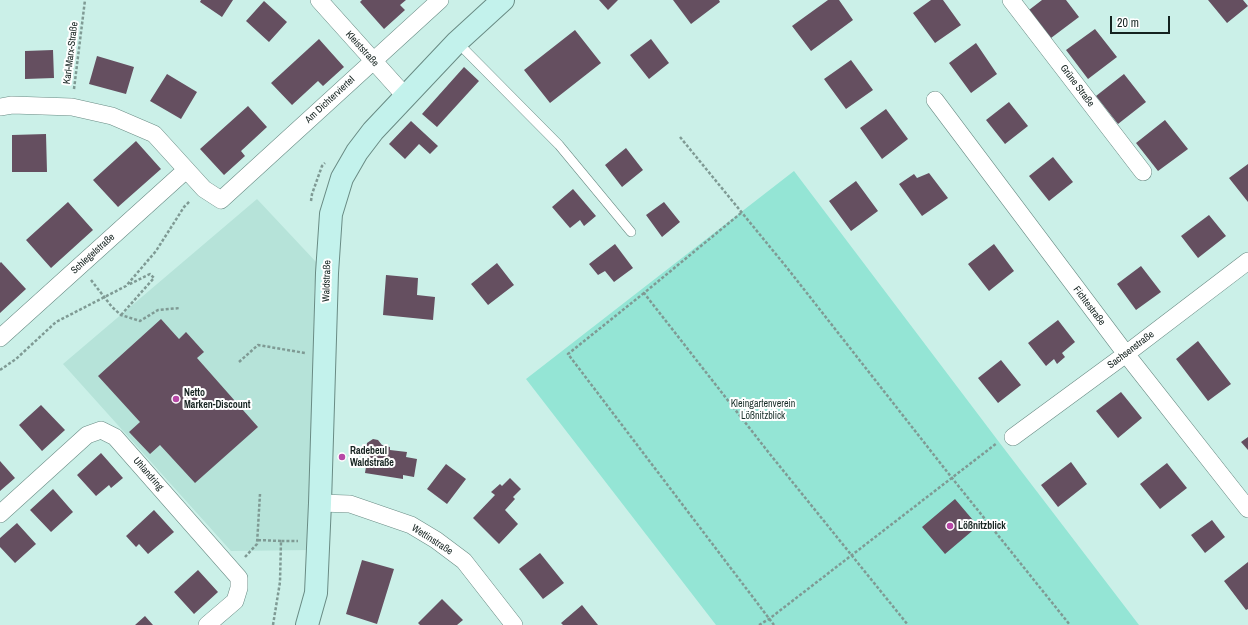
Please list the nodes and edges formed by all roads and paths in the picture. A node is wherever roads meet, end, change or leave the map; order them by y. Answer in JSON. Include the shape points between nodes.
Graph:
{"nodes":[{"id":1,"x":85,"y":0,"type":"edge"},
{"id":2,"x":319,"y":0,"type":"edge"},
{"id":3,"x":440,"y":0,"type":"edge"},
{"id":4,"x":503,"y":0,"type":"edge"},
{"id":5,"x":1011,"y":0,"type":"edge"},
{"id":6,"x":457,"y":42,"type":"junction"},
{"id":7,"x":373,"y":60,"type":"junction"},
{"id":8,"x":406,"y":97,"type":"junction"},
{"id":9,"x":935,"y":100,"type":"dead end"},
{"id":10,"x":0,"y":107,"type":"edge"},
{"id":11,"x":72,"y":107,"type":"junction"},
{"id":12,"x":680,"y":137,"type":"dead end"},
{"id":13,"x":186,"y":170,"type":"junction"},
{"id":14,"x":1143,"y":172,"type":"dead end"},
{"id":15,"x":204,"y":189,"type":"junction"},
{"id":16,"x":741,"y":213,"type":"junction"},
{"id":17,"x":631,"y":232,"type":"dead end"},
{"id":18,"x":1248,"y":261,"type":"edge"},
{"id":19,"x":80,"y":267,"type":"junction"},
{"id":20,"x":126,"y":286,"type":"junction"},
{"id":21,"x":644,"y":293,"type":"junction"},
{"id":22,"x":105,"y":298,"type":"junction"},
{"id":23,"x":180,"y":308,"type":"dead end"},
{"id":24,"x":121,"y":315,"type":"junction"},
{"id":25,"x":0,"y":338,"type":"edge"},
{"id":26,"x":1126,"y":354,"type":"junction"},
{"id":27,"x":325,"y":358,"type":"junction"},
{"id":28,"x":238,"y":362,"type":"dead end"},
{"id":29,"x":0,"y":370,"type":"edge"},
{"id":30,"x":1012,"y":438,"type":"joint"},
{"id":31,"x":952,"y":478,"type":"junction"},
{"id":32,"x":260,"y":494,"type":"dead end"},
{"id":33,"x":320,"y":503,"type":"junction"},
{"id":34,"x":1248,"y":509,"type":"edge"},
{"id":35,"x":0,"y":514,"type":"edge"},
{"id":36,"x":258,"y":540,"type":"junction"},
{"id":37,"x":281,"y":541,"type":"junction"},
{"id":38,"x":299,"y":541,"type":"dead end"},
{"id":39,"x":852,"y":555,"type":"junction"},
{"id":40,"x":244,"y":557,"type":"dead end"},
{"id":41,"x":769,"y":619,"type":"junction"},
{"id":42,"x":207,"y":625,"type":"edge"},
{"id":43,"x":273,"y":625,"type":"edge"},
{"id":44,"x":307,"y":625,"type":"edge"},
{"id":45,"x":514,"y":625,"type":"edge"},
{"id":46,"x":759,"y":625,"type":"edge"},
{"id":47,"x":774,"y":625,"type":"edge"},
{"id":48,"x":908,"y":625,"type":"edge"},
{"id":49,"x":1070,"y":625,"type":"edge"}],
"edges":[{"from":1,"to":11,"type":"path","name":"Karl-Marx-Straße"},
{"from":2,"to":7,"type":"street","name":"Kleiststraße"},
{"from":3,"to":7,"type":"street","name":"Am Dichterviertel"},
{"from":4,"to":6,"type":"street","name":"Waldstraße"},
{"from":5,"to":14,"type":"street","name":"Grüne Straße"},
{"from":6,"to":8,"type":"street","name":"Waldstraße"},
{"from":6,"to":17,"type":"lane","via":[[559,145]]},
{"from":7,"to":8,"type":"street","name":"Kleiststraße"},
{"from":7,"to":15,"type":"street","name":"Am Dichterviertel","via":[[221,200]]},
{"from":8,"to":27,"type":"street","name":"Waldstraße","via":[[373,130],[342,178],[331,214]]},
{"from":9,"to":26,"type":"street","name":"Fichtestraße"},
{"from":10,"to":11,"type":"street"},
{"from":11,"to":13,"type":"street","via":[[112,116],[154,134]]},
{"from":12,"to":16,"type":"path"},
{"from":13,"to":15,"type":"street"},
{"from":13,"to":19,"type":"street","name":"Schlegelstraße"},
{"from":15,"to":20,"type":"path","via":[[184,207],[156,251]]},
{"from":16,"to":21,"type":"path"},
{"from":16,"to":31,"type":"path"},
{"from":18,"to":26,"type":"street","name":"Sachsenstraße"},
{"from":19,"to":22,"type":"path"},
{"from":19,"to":25,"type":"street","name":"Schlegelstraße"},
{"from":20,"to":22,"type":"path"},
{"from":20,"to":24,"type":"path","via":[[150,274],[154,278]]},
{"from":21,"to":39,"type":"path"},
{"from":21,"to":41,"type":"path","via":[[568,354]]},
{"from":22,"to":24,"type":"path"},
{"from":22,"to":29,"type":"path","via":[[56,322],[16,359]]},
{"from":23,"to":24,"type":"path","via":[[158,310],[140,321]]},
{"from":26,"to":30,"type":"street","name":"Sachsenstraße"},
{"from":26,"to":34,"type":"street","name":"Fichtestraße"},
{"from":27,"to":28,"type":"path","via":[[258,345]]},
{"from":27,"to":33,"type":"street","name":"Waldstraße"},
{"from":30,"to":31,"type":"path","via":[[999,442]]},
{"from":31,"to":39,"type":"path"},
{"from":31,"to":49,"type":"path"},
{"from":32,"to":36,"type":"path"},
{"from":33,"to":44,"type":"street","name":"Waldstraße","via":[[316,593]]},
{"from":33,"to":45,"type":"street","name":"Wettinstraße","via":[[350,504],[411,525],[436,540],[464,561]]},
{"from":35,"to":42,"type":"street","name":"Uhlandring","via":[[87,435],[101,430],[115,437],[239,578],[239,588],[234,601]]},
{"from":36,"to":37,"type":"path"},
{"from":36,"to":40,"type":"path"},
{"from":37,"to":38,"type":"path"},
{"from":37,"to":43,"type":"path","via":[[280,582]]},
{"from":39,"to":41,"type":"path"},
{"from":39,"to":48,"type":"path"},
{"from":41,"to":46,"type":"path"},
{"from":41,"to":47,"type":"path"}]}
